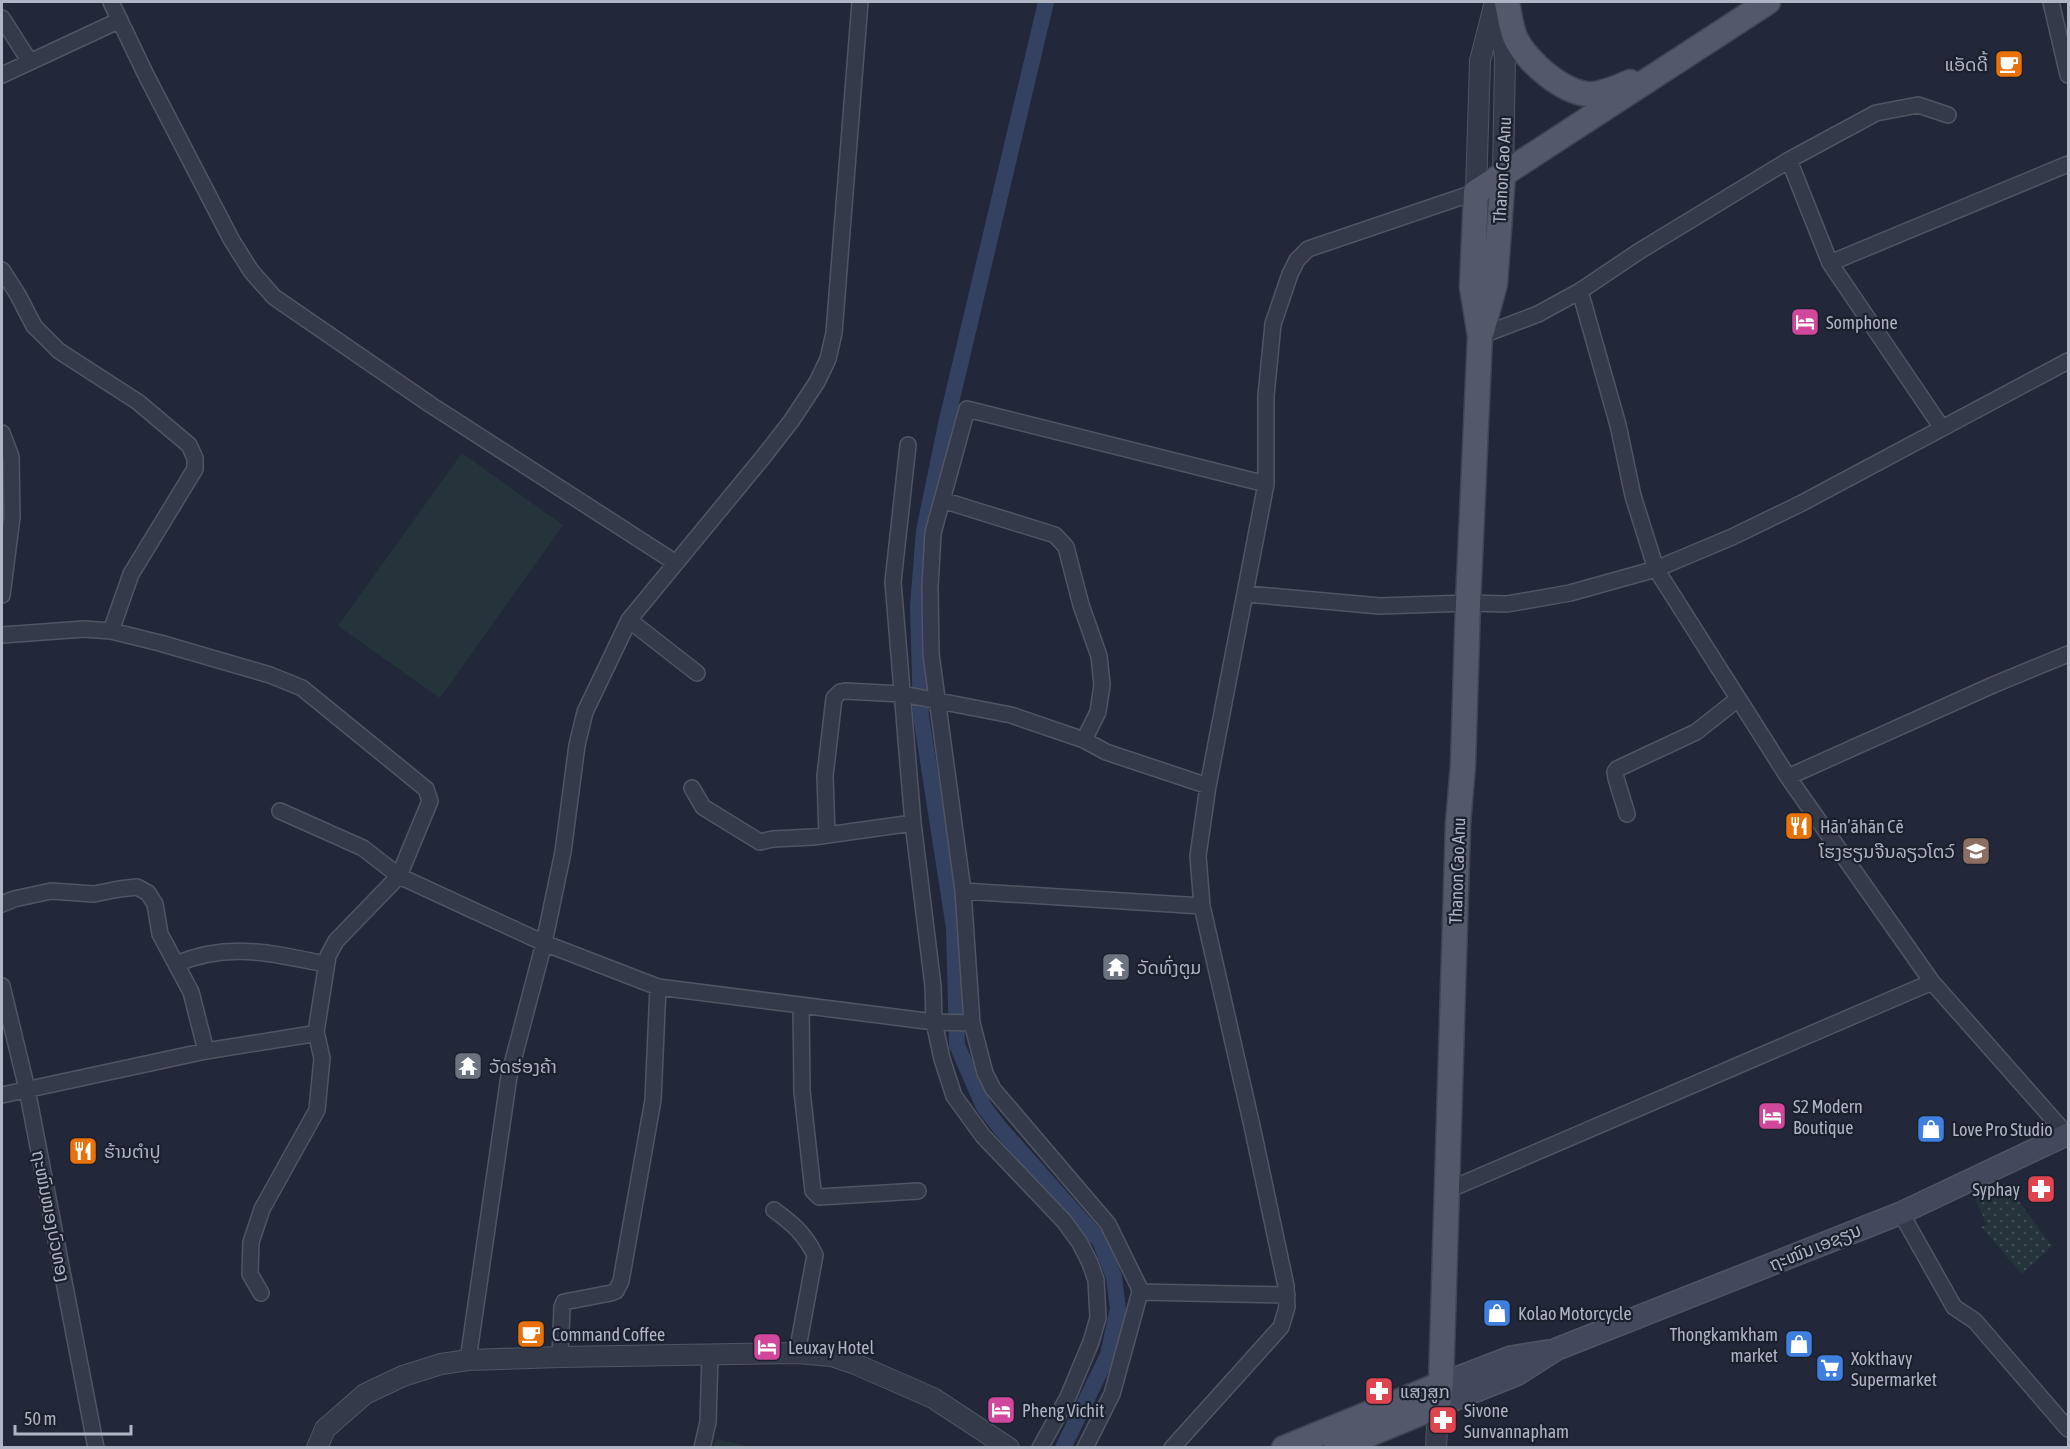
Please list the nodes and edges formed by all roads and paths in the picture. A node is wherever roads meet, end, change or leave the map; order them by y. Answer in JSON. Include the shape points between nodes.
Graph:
{"nodes":[{"id":1,"x":111,"y":2,"type":"edge"},
{"id":2,"x":860,"y":2,"type":"edge"},
{"id":3,"x":1496,"y":2,"type":"edge"},
{"id":4,"x":1507,"y":2,"type":"edge"},
{"id":5,"x":1768,"y":2,"type":"edge"},
{"id":6,"x":2051,"y":2,"type":"edge"},
{"id":7,"x":2,"y":18,"type":"edge"},
{"id":8,"x":120,"y":20,"type":"junction"},
{"id":9,"x":1681,"y":59,"type":"junction"},
{"id":10,"x":30,"y":62,"type":"junction"},
{"id":11,"x":2,"y":75,"type":"edge"},
{"id":12,"x":2068,"y":75,"type":"edge"},
{"id":13,"x":1948,"y":115,"type":"dead end"},
{"id":14,"x":1789,"y":160,"type":"junction"},
{"id":15,"x":2068,"y":164,"type":"edge"},
{"id":16,"x":1503,"y":176,"type":"junction"},
{"id":17,"x":1476,"y":192,"type":"junction"},
{"id":18,"x":1830,"y":263,"type":"junction"},
{"id":19,"x":2,"y":270,"type":"edge"},
{"id":20,"x":1580,"y":291,"type":"junction"},
{"id":21,"x":1480,"y":336,"type":"junction"},
{"id":22,"x":2068,"y":361,"type":"edge"},
{"id":23,"x":1942,"y":428,"type":"junction"},
{"id":24,"x":2,"y":433,"type":"edge"},
{"id":25,"x":908,"y":445,"type":"dead end"},
{"id":26,"x":1266,"y":484,"type":"junction"},
{"id":27,"x":942,"y":500,"type":"junction"},
{"id":28,"x":676,"y":563,"type":"junction"},
{"id":29,"x":1656,"y":569,"type":"junction"},
{"id":30,"x":1246,"y":594,"type":"junction"},
{"id":31,"x":2,"y":596,"type":"edge"},
{"id":32,"x":1468,"y":603,"type":"junction"},
{"id":33,"x":629,"y":620,"type":"junction"},
{"id":34,"x":111,"y":631,"type":"junction"},
{"id":35,"x":2,"y":635,"type":"edge"},
{"id":36,"x":2068,"y":654,"type":"edge"},
{"id":37,"x":697,"y":673,"type":"dead end"},
{"id":38,"x":906,"y":695,"type":"junction"},
{"id":39,"x":1738,"y":699,"type":"junction"},
{"id":40,"x":933,"y":701,"type":"junction"},
{"id":41,"x":1084,"y":740,"type":"junction"},
{"id":42,"x":1788,"y":777,"type":"junction"},
{"id":43,"x":1208,"y":786,"type":"junction"},
{"id":44,"x":692,"y":788,"type":"dead end"},
{"id":45,"x":280,"y":811,"type":"dead end"},
{"id":46,"x":1627,"y":814,"type":"dead end"},
{"id":47,"x":913,"y":823,"type":"junction"},
{"id":48,"x":827,"y":835,"type":"junction"},
{"id":49,"x":399,"y":876,"type":"junction"},
{"id":50,"x":963,"y":891,"type":"junction"},
{"id":51,"x":2,"y":904,"type":"edge"},
{"id":52,"x":1202,"y":906,"type":"junction"},
{"id":53,"x":544,"y":943,"type":"junction"},
{"id":54,"x":176,"y":964,"type":"junction"},
{"id":55,"x":325,"y":964,"type":"junction"},
{"id":56,"x":1932,"y":982,"type":"junction"},
{"id":57,"x":2,"y":986,"type":"edge"},
{"id":58,"x":658,"y":987,"type":"junction"},
{"id":59,"x":801,"y":1006,"type":"junction"},
{"id":60,"x":933,"y":1022,"type":"junction"},
{"id":61,"x":972,"y":1023,"type":"junction"},
{"id":62,"x":316,"y":1032,"type":"junction"},
{"id":63,"x":206,"y":1051,"type":"junction"},
{"id":64,"x":27,"y":1089,"type":"junction"},
{"id":65,"x":2,"y":1095,"type":"edge"},
{"id":66,"x":2068,"y":1135,"type":"edge"},
{"id":67,"x":918,"y":1191,"type":"dead end"},
{"id":68,"x":1446,"y":1191,"type":"junction"},
{"id":69,"x":774,"y":1210,"type":"dead end"},
{"id":70,"x":1901,"y":1213,"type":"junction"},
{"id":71,"x":1140,"y":1292,"type":"junction"},
{"id":72,"x":261,"y":1293,"type":"dead end"},
{"id":73,"x":1287,"y":1295,"type":"junction"},
{"id":74,"x":798,"y":1353,"type":"junction"},
{"id":75,"x":710,"y":1355,"type":"junction"},
{"id":76,"x":560,"y":1357,"type":"junction"},
{"id":77,"x":468,"y":1360,"type":"junction"},
{"id":78,"x":1439,"y":1395,"type":"junction"},
{"id":79,"x":2068,"y":1429,"type":"edge"},
{"id":80,"x":96,"y":1448,"type":"edge"},
{"id":81,"x":317,"y":1448,"type":"edge"},
{"id":82,"x":702,"y":1448,"type":"edge"},
{"id":83,"x":1010,"y":1448,"type":"edge"},
{"id":84,"x":1041,"y":1448,"type":"edge"},
{"id":85,"x":1085,"y":1448,"type":"edge"},
{"id":86,"x":1172,"y":1448,"type":"edge"},
{"id":87,"x":1284,"y":1448,"type":"edge"},
{"id":88,"x":1336,"y":1448,"type":"edge"},
{"id":89,"x":1436,"y":1448,"type":"edge"}],
"edges":[{"from":1,"to":8,"type":"street"},
{"from":2,"to":28,"type":"street","via":[[834,333],[828,359],[792,420]]},
{"from":3,"to":16,"type":"street","name":"Thanon Cao Anu","via":[[1506,57]]},
{"from":3,"to":17,"type":"street","name":"Thanon Cao Anu","via":[[1480,61]]},
{"from":4,"to":9,"type":"main road","via":[[1515,37],[1536,67],[1577,90],[1593,94],[1616,88]]},
{"from":5,"to":9,"type":"main road"},
{"from":6,"to":12,"type":"street"},
{"from":7,"to":10,"type":"street"},
{"from":8,"to":10,"type":"street"},
{"from":8,"to":28,"type":"street","via":[[231,239],[274,297],[431,405]]},
{"from":9,"to":16,"type":"main road"},
{"from":10,"to":11,"type":"street"},
{"from":13,"to":14,"type":"street","via":[[1917,105],[1876,112]]},
{"from":14,"to":18,"type":"street"},
{"from":14,"to":20,"type":"street"},
{"from":15,"to":18,"type":"street"},
{"from":16,"to":17,"type":"main road"},
{"from":16,"to":21,"type":"main road","name":"Thanon Cao Anu","via":[[1495,284]]},
{"from":17,"to":21,"type":"main road","name":"Thanon Cao Anu","via":[[1472,287]]},
{"from":17,"to":26,"type":"street","via":[[1315,246],[1297,260],[1273,324],[1266,396]]},
{"from":18,"to":23,"type":"street"},
{"from":19,"to":34,"type":"street","via":[[34,326],[59,351],[138,402],[189,446],[195,458],[195,470],[131,574]]},
{"from":20,"to":21,"type":"street","via":[[1538,314]]},
{"from":20,"to":29,"type":"street"},
{"from":21,"to":32,"type":"main road","name":"Thanon Cao Anu"},
{"from":22,"to":23,"type":"street"},
{"from":23,"to":29,"type":"street","via":[[1732,537]]},
{"from":24,"to":31,"type":"street","via":[[11,457],[12,517]]},
{"from":25,"to":38,"type":"street","via":[[893,582]]},
{"from":26,"to":27,"type":"street","via":[[967,409]]},
{"from":26,"to":30,"type":"street"},
{"from":27,"to":40,"type":"street","via":[[933,533],[930,587]]},
{"from":27,"to":41,"type":"street","via":[[1062,540],[1099,656],[1102,685],[1098,712]]},
{"from":28,"to":33,"type":"street"},
{"from":29,"to":32,"type":"street","via":[[1570,593],[1507,604]]},
{"from":29,"to":39,"type":"street"},
{"from":30,"to":32,"type":"street","via":[[1380,606]]},
{"from":30,"to":43,"type":"street"},
{"from":32,"to":68,"type":"main road","name":"Thanon Cao Anu"},
{"from":33,"to":37,"type":"street"},
{"from":33,"to":53,"type":"street","via":[[585,712]]},
{"from":34,"to":35,"type":"street"},
{"from":34,"to":49,"type":"street","via":[[239,665],[302,688],[426,789],[430,801]]},
{"from":36,"to":42,"type":"street"},
{"from":38,"to":40,"type":"street"},
{"from":38,"to":47,"type":"street"},
{"from":38,"to":48,"type":"street","via":[[845,691],[834,698],[825,776]]},
{"from":39,"to":42,"type":"street"},
{"from":39,"to":46,"type":"street","via":[[1696,732],[1617,769]]},
{"from":40,"to":41,"type":"street","via":[[1011,715]]},
{"from":40,"to":50,"type":"street"},
{"from":41,"to":43,"type":"street","via":[[1107,752]]},
{"from":42,"to":56,"type":"street"},
{"from":43,"to":52,"type":"street","via":[[1198,856]]},
{"from":44,"to":48,"type":"street","via":[[703,807],[756,841]]},
{"from":45,"to":49,"type":"street","via":[[363,848]]},
{"from":47,"to":48,"type":"street"},
{"from":47,"to":60,"type":"street","via":[[933,986]]},
{"from":49,"to":53,"type":"street"},
{"from":49,"to":55,"type":"street","via":[[336,941]]},
{"from":50,"to":52,"type":"street"},
{"from":50,"to":61,"type":"street"},
{"from":51,"to":54,"type":"street","via":[[51,891],[94,894],[137,887],[148,893],[155,904],[160,934]]},
{"from":52,"to":73,"type":"street"},
{"from":53,"to":58,"type":"street"},
{"from":53,"to":77,"type":"street","via":[[509,1076]]},
{"from":54,"to":55,"type":"street","via":[[192,957],[239,950]]},
{"from":54,"to":63,"type":"street","via":[[191,992]]},
{"from":55,"to":62,"type":"street"},
{"from":56,"to":66,"type":"street"},
{"from":56,"to":68,"type":"street"},
{"from":57,"to":64,"type":"street","name":"ຖະໜົນໜອງບົວທອງ"},
{"from":58,"to":59,"type":"street"},
{"from":58,"to":76,"type":"street","via":[[653,1100],[621,1281],[611,1293],[564,1302]]},
{"from":59,"to":60,"type":"street"},
{"from":59,"to":67,"type":"street","via":[[802,1091],[813,1191],[819,1197]]},
{"from":60,"to":61,"type":"street"},
{"from":60,"to":84,"type":"street","via":[[954,1096],[983,1137],[1064,1221],[1080,1243],[1096,1280],[1098,1318],[1091,1342]]},
{"from":61,"to":71,"type":"street","via":[[993,1089],[1108,1224]]},
{"from":62,"to":63,"type":"street"},
{"from":62,"to":72,"type":"street","via":[[322,1058],[316,1110],[262,1209],[251,1242],[250,1274]]},
{"from":63,"to":64,"type":"street"},
{"from":64,"to":65,"type":"street"},
{"from":64,"to":80,"type":"street","name":"ຖະໜົນໜອງບົວທອງ"},
{"from":66,"to":70,"type":"main road","name":"ຖະໜົນ ເອຊຽນ"},
{"from":68,"to":78,"type":"main road","name":"Thanon Cao Anu"},
{"from":69,"to":74,"type":"street","via":[[797,1227],[814,1255]]},
{"from":70,"to":78,"type":"main road","name":"ຖະໜົນ ເອຊຽນ","via":[[1557,1349],[1511,1357]]},
{"from":70,"to":79,"type":"street","via":[[1954,1307],[1975,1321]]},
{"from":71,"to":73,"type":"street"},
{"from":71,"to":85,"type":"street","via":[[1112,1394]]},
{"from":73,"to":86,"type":"street","via":[[1281,1327]]},
{"from":74,"to":75,"type":"street"},
{"from":74,"to":83,"type":"street","via":[[853,1363],[933,1398]]},
{"from":75,"to":76,"type":"street"},
{"from":75,"to":82,"type":"street","via":[[708,1422]]},
{"from":76,"to":77,"type":"street"},
{"from":77,"to":81,"type":"street","via":[[403,1376],[365,1394],[325,1429]]},
{"from":78,"to":87,"type":"main road","name":"ຖະໜົນ ເອຊຽນ"},
{"from":78,"to":88,"type":"main road","name":"ຖະໜົນ ເອຊຽນ"},
{"from":78,"to":89,"type":"street"}]}
